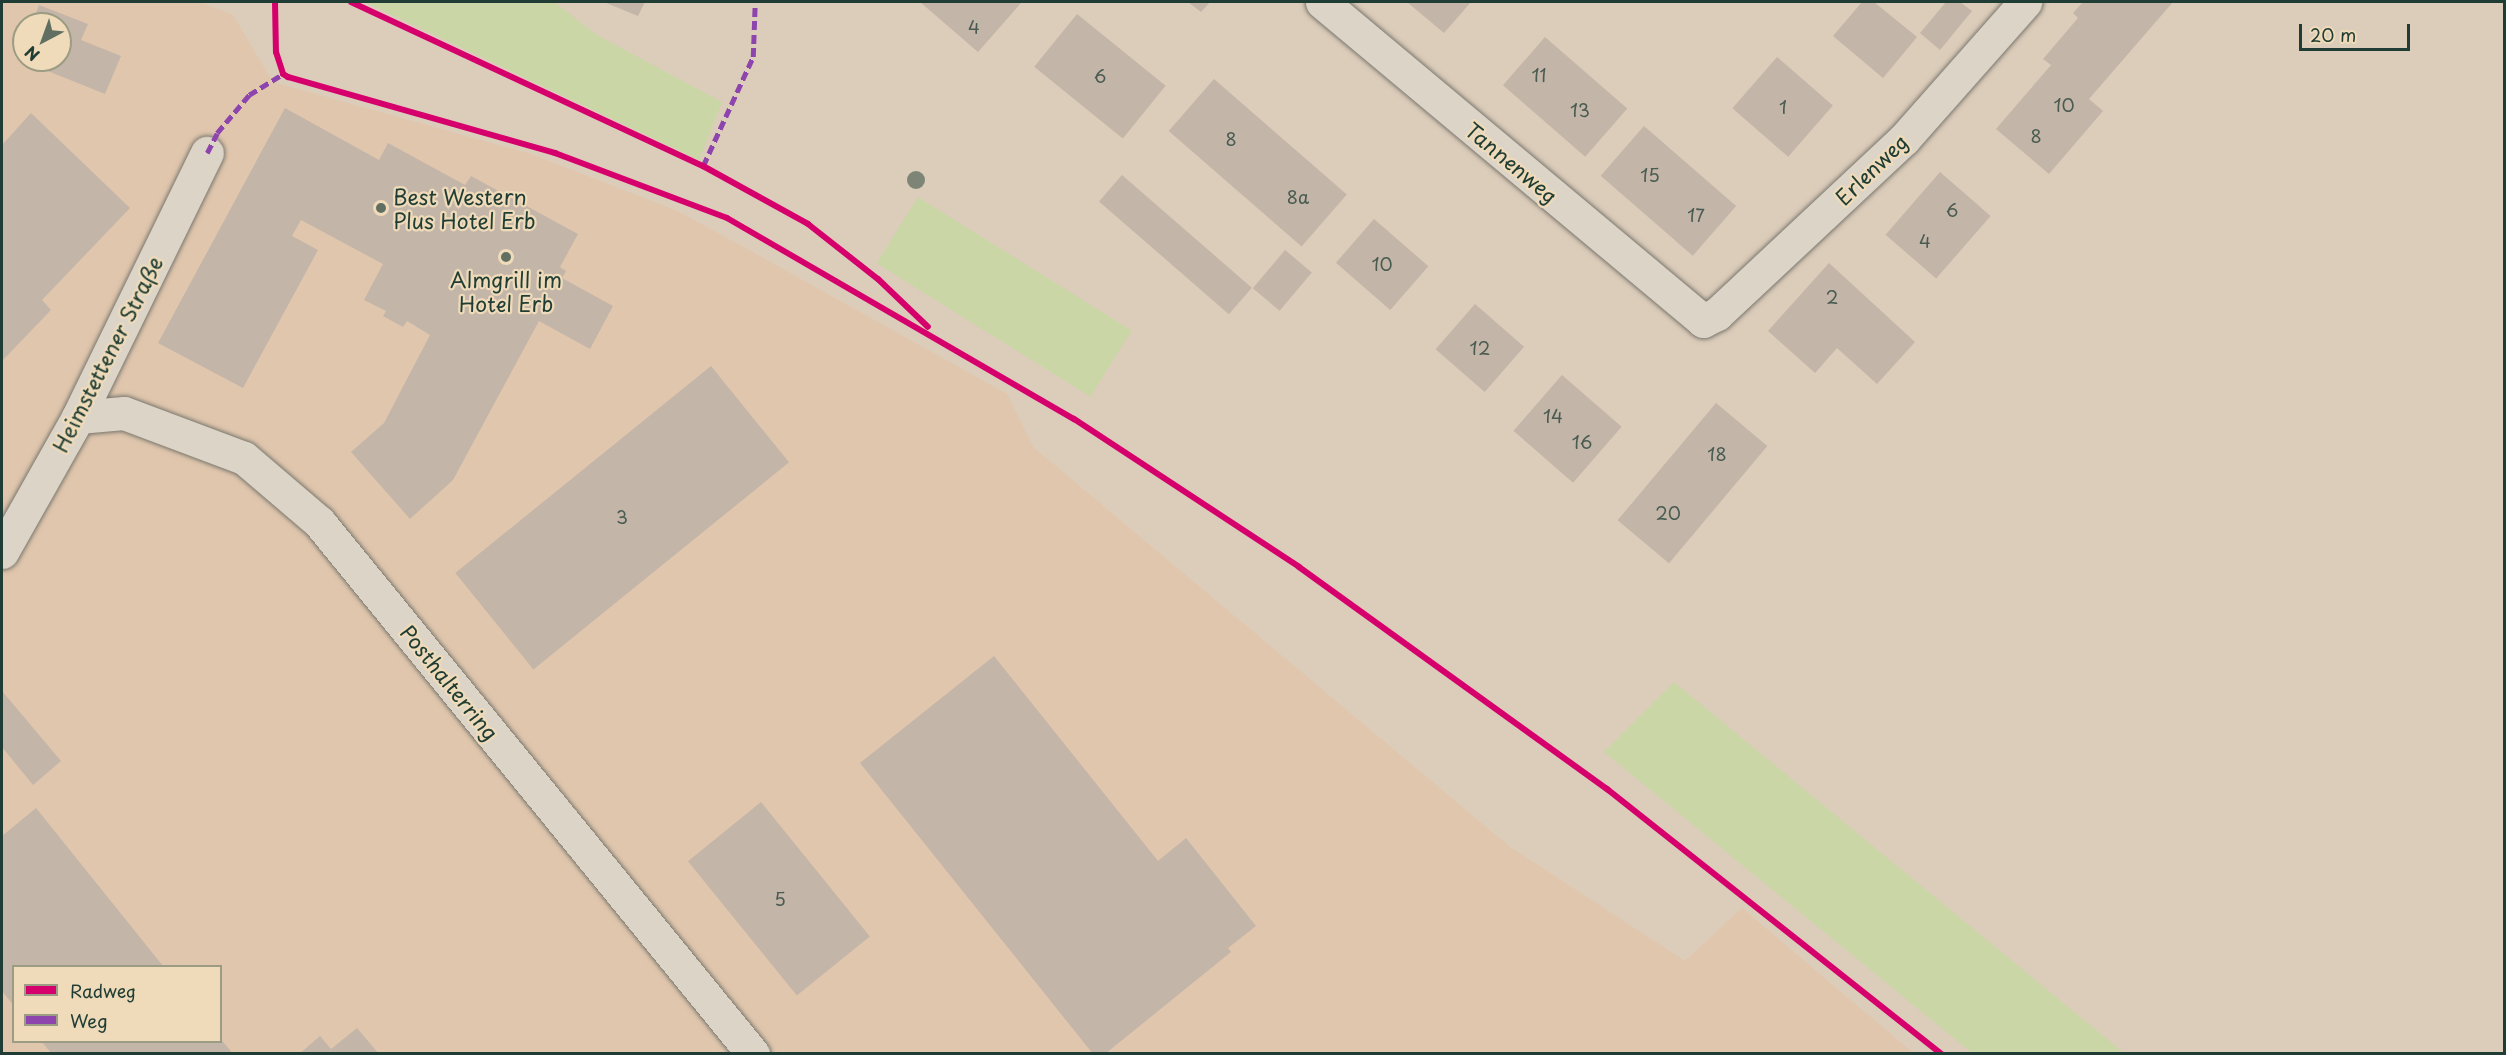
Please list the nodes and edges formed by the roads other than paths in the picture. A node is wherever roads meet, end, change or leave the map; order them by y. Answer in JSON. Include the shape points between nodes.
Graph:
{"nodes":[{"id":1,"x":1322,"y":2,"type":"edge"},
{"id":2,"x":2025,"y":2,"type":"edge"},
{"id":3,"x":207,"y":153,"type":"dead end"},
{"id":4,"x":1702,"y":321,"type":"joint"},
{"id":5,"x":78,"y":417,"type":"junction"},
{"id":6,"x":2,"y":552,"type":"edge"},
{"id":7,"x":753,"y":1053,"type":"edge"}],
"edges":[{"from":1,"to":4,"type":"street","name":"Tannenweg"},
{"from":2,"to":4,"type":"street","name":"Erlenweg","via":[[1904,139],[1717,314]]},
{"from":3,"to":5,"type":"street","name":"Heimstettener Straße"},
{"from":5,"to":6,"type":"street","name":"Heimstettener Straße"},
{"from":5,"to":7,"type":"street","name":"Posthalterring","via":[[124,413],[244,458],[319,522]]}]}
